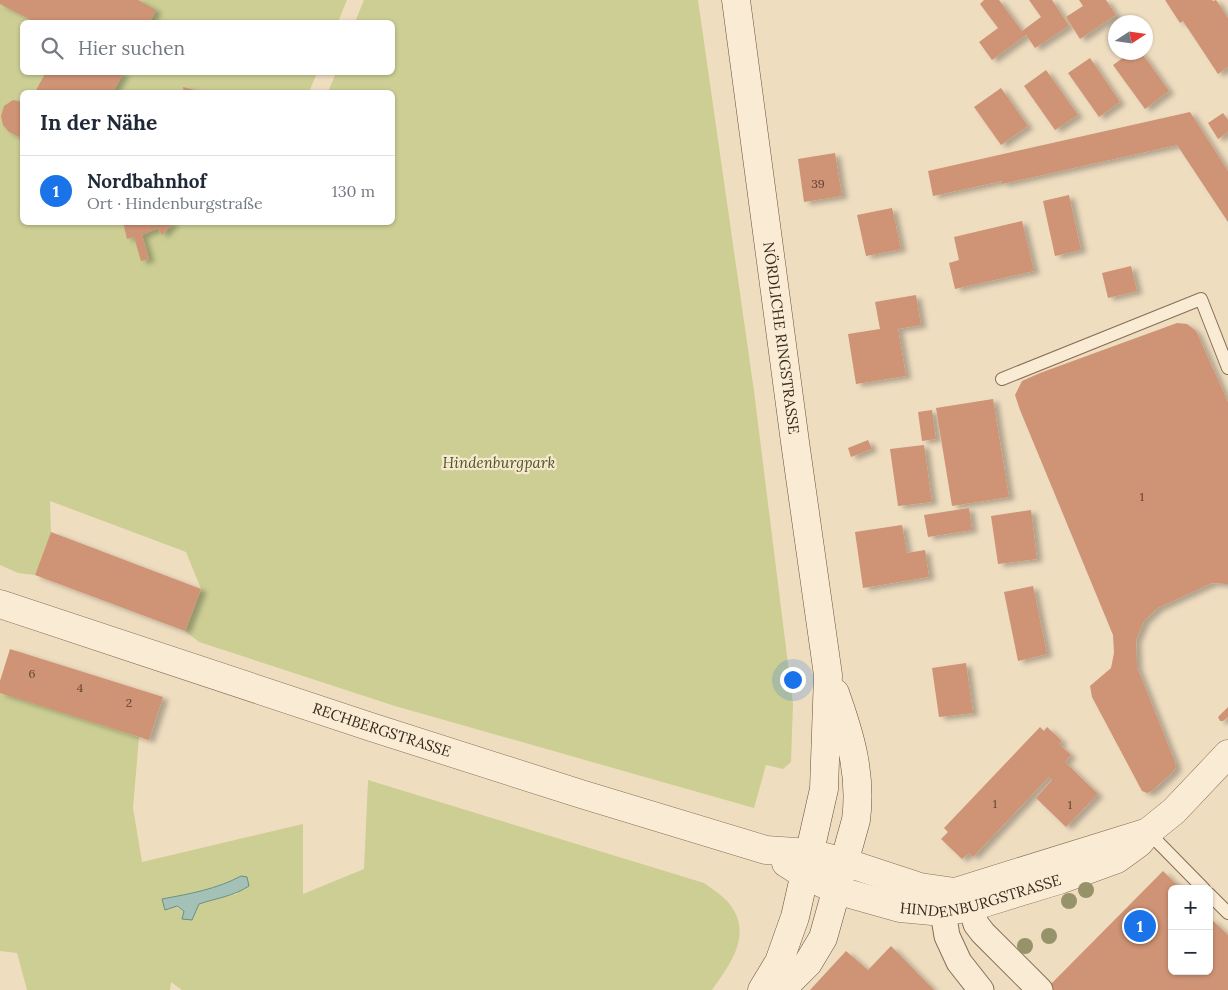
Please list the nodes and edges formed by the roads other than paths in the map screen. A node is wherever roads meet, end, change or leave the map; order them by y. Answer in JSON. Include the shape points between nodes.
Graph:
{"nodes":[{"id":1,"x":736,"y":0,"type":"edge"},
{"id":2,"x":1228,"y":368,"type":"edge"},
{"id":3,"x":1002,"y":379,"type":"dead end"},
{"id":4,"x":0,"y":604,"type":"edge"},
{"id":5,"x":828,"y":675,"type":"junction"},
{"id":6,"x":1228,"y":754,"type":"edge"},
{"id":7,"x":1148,"y":832,"type":"junction"},
{"id":8,"x":844,"y":862,"type":"junction"},
{"id":9,"x":808,"y":864,"type":"junction"},
{"id":10,"x":1200,"y":885,"type":"edge"},
{"id":11,"x":836,"y":890,"type":"junction"},
{"id":12,"x":1213,"y":898,"type":"edge"},
{"id":13,"x":956,"y":904,"type":"junction"},
{"id":14,"x":1228,"y":913,"type":"edge"},
{"id":15,"x":762,"y":990,"type":"edge"},
{"id":16,"x":781,"y":990,"type":"edge"},
{"id":17,"x":981,"y":990,"type":"edge"},
{"id":18,"x":1040,"y":990,"type":"edge"}],
"edges":[{"from":1,"to":5,"type":"street","name":"NÖRDLICHE RINGSTRASSE"},
{"from":2,"to":3,"type":"lane","via":[[1201,299]]},
{"from":4,"to":9,"type":"street","name":"RECHBERGSTRASSE","via":[[486,764]]},
{"from":5,"to":8,"type":"street","name":"NÖRDLICHE RINGSTRASSE","via":[[851,740],[857,773],[856,820]]},
{"from":5,"to":9,"type":"street","name":"NÖRDLICHE RINGSTRASSE","via":[[824,790]]},
{"from":6,"to":7,"type":"street","name":"HINDENBURGSTRASSE","via":[[1174,811]]},
{"from":7,"to":10,"type":"lane"},
{"from":7,"to":13,"type":"street","name":"HINDENBURGSTRASSE"},
{"from":8,"to":9,"type":"street","name":"HINDENBURGSTRASSE"},
{"from":8,"to":11,"type":"street","name":"NÖRDLICHE RINGSTRASSE"},
{"from":8,"to":13,"type":"street","name":"HINDENBURGSTRASSE","via":[[920,887]]},
{"from":9,"to":11,"type":"street","name":"HINDENBURGSTRASSE"},
{"from":9,"to":15,"type":"street","name":"NÖRDLICHE RINGSTRASSE","via":[[779,962]]},
{"from":11,"to":13,"type":"street","name":"HINDENBURGSTRASSE","via":[[900,908]]},
{"from":11,"to":16,"type":"street","name":"NÖRDLICHE RINGSTRASSE","via":[[823,938],[808,963]]},
{"from":12,"to":14,"type":"lane"},
{"from":13,"to":17,"type":"street","via":[[947,936],[959,962]]},
{"from":13,"to":18,"type":"street"}]}
